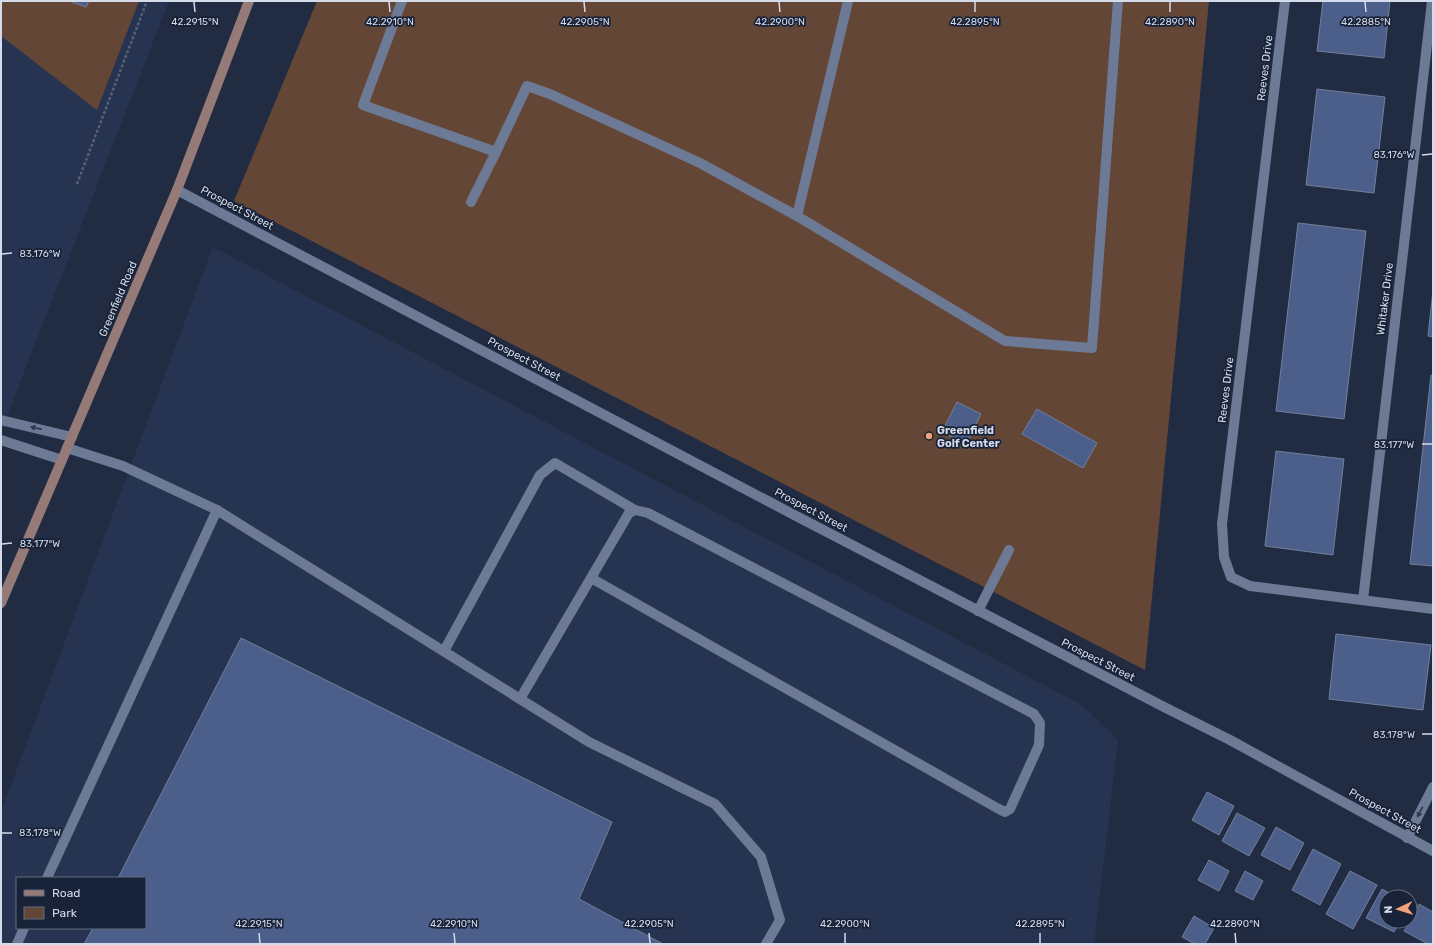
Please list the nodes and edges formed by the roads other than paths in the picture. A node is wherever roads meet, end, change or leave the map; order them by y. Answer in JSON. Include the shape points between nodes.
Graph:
{"nodes":[{"id":1,"x":248,"y":1,"type":"edge"},
{"id":2,"x":402,"y":1,"type":"edge"},
{"id":3,"x":848,"y":1,"type":"edge"},
{"id":4,"x":1118,"y":1,"type":"edge"},
{"id":5,"x":1285,"y":1,"type":"edge"},
{"id":6,"x":1432,"y":1,"type":"edge"},
{"id":7,"x":496,"y":152,"type":"junction"},
{"id":8,"x":177,"y":190,"type":"junction"},
{"id":9,"x":471,"y":202,"type":"dead end"},
{"id":10,"x":797,"y":216,"type":"junction"},
{"id":11,"x":1,"y":420,"type":"edge"},
{"id":12,"x":72,"y":437,"type":"junction"},
{"id":13,"x":1,"y":440,"type":"edge"},
{"id":14,"x":67,"y":448,"type":"junction"},
{"id":15,"x":62,"y":460,"type":"junction"},
{"id":16,"x":218,"y":510,"type":"junction"},
{"id":17,"x":635,"y":510,"type":"junction"},
{"id":18,"x":1009,"y":550,"type":"dead end"},
{"id":19,"x":591,"y":578,"type":"junction"},
{"id":20,"x":1363,"y":600,"type":"junction"},
{"id":21,"x":1,"y":603,"type":"edge"},
{"id":22,"x":1433,"y":609,"type":"edge"},
{"id":23,"x":978,"y":611,"type":"junction"},
{"id":24,"x":444,"y":651,"type":"junction"},
{"id":25,"x":520,"y":699,"type":"junction"},
{"id":26,"x":1433,"y":787,"type":"edge"},
{"id":27,"x":1407,"y":838,"type":"junction"},
{"id":28,"x":1433,"y":851,"type":"edge"},
{"id":29,"x":47,"y":877,"type":"edge"},
{"id":30,"x":24,"y":929,"type":"edge"},
{"id":31,"x":17,"y":944,"type":"edge"},
{"id":32,"x":766,"y":944,"type":"edge"}],
"edges":[{"from":1,"to":8,"type":"main road","name":"Greenfield Road"},
{"from":2,"to":7,"type":"street","via":[[363,105]]},
{"from":3,"to":10,"type":"street"},
{"from":4,"to":10,"type":"street","via":[[1092,348],[1005,341]]},
{"from":5,"to":20,"type":"street","name":"Reeves Drive","via":[[1222,524],[1224,557],[1231,577],[1250,586]]},
{"from":6,"to":20,"type":"street","name":"Whitaker Drive"},
{"from":7,"to":9,"type":"street"},
{"from":7,"to":10,"type":"street","via":[[527,86],[550,94],[700,163]]},
{"from":8,"to":12,"type":"main road","name":"Greenfield Road"},
{"from":8,"to":23,"type":"street","name":"Prospect Street"},
{"from":12,"to":11,"type":"street","one_way":true},
{"from":12,"to":14,"type":"main road","name":"Greenfield Road"},
{"from":13,"to":15,"type":"street"},
{"from":14,"to":15,"type":"main road","name":"Greenfield Road"},
{"from":14,"to":16,"type":"street","via":[[123,466]]},
{"from":15,"to":21,"type":"main road","name":"Greenfield Road"},
{"from":16,"to":24,"type":"street"},
{"from":16,"to":29,"type":"street"},
{"from":17,"to":19,"type":"street","via":[[629,513]]},
{"from":17,"to":19,"type":"street","via":[[655,516],[1034,714],[1040,723],[1039,745],[1010,809],[1005,812],[997,808]]},
{"from":17,"to":24,"type":"street","via":[[555,463],[540,475]]},
{"from":18,"to":23,"type":"street"},
{"from":19,"to":25,"type":"street"},
{"from":20,"to":22,"type":"street","name":"Reeves Drive"},
{"from":23,"to":27,"type":"street","name":"Prospect Street","via":[[1230,740]]},
{"from":24,"to":25,"type":"street"},
{"from":25,"to":32,"type":"street","via":[[589,742],[715,804],[761,857],[780,920]]},
{"from":26,"to":27,"type":"street","one_way":true},
{"from":27,"to":28,"type":"street","name":"Prospect Street"},
{"from":30,"to":31,"type":"street"}]}
